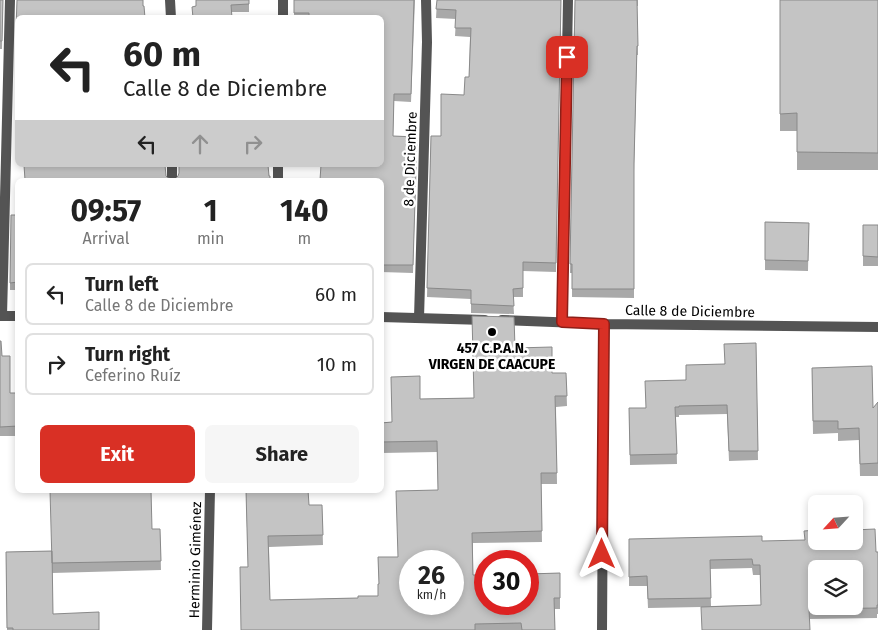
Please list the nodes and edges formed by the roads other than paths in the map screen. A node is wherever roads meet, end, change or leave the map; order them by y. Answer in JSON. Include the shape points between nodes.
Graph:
{"nodes":[{"id":1,"x":10,"y":0,"type":"edge"},
{"id":2,"x":170,"y":0,"type":"edge"},
{"id":3,"x":284,"y":0,"type":"edge"},
{"id":4,"x":426,"y":0,"type":"edge"},
{"id":5,"x":568,"y":0,"type":"edge"},
{"id":6,"x":170,"y":15,"type":"edge"},
{"id":7,"x":283,"y":15,"type":"edge"},
{"id":8,"x":1,"y":316,"type":"edge"},
{"id":9,"x":15,"y":316,"type":"edge"},
{"id":10,"x":384,"y":317,"type":"edge"},
{"id":11,"x":419,"y":318,"type":"junction"},
{"id":12,"x":562,"y":322,"type":"junction"},
{"id":13,"x":604,"y":324,"type":"junction"},
{"id":14,"x":878,"y":327,"type":"edge"},
{"id":15,"x":210,"y":493,"type":"edge"},
{"id":16,"x":207,"y":630,"type":"edge"},
{"id":17,"x":602,"y":630,"type":"edge"}],
"edges":[{"from":1,"to":8,"type":"street"},
{"from":2,"to":6,"type":"street"},
{"from":3,"to":7,"type":"street"},
{"from":4,"to":11,"type":"street","name":"8 de Diciembre"},
{"from":5,"to":12,"type":"street"},
{"from":8,"to":9,"type":"street"},
{"from":10,"to":11,"type":"street","name":"Calle 8 de Diciembre"},
{"from":11,"to":12,"type":"street","name":"Calle 8 de Diciembre"},
{"from":12,"to":13,"type":"street","name":"Calle 8 de Diciembre"},
{"from":13,"to":14,"type":"street","name":"Calle 8 de Diciembre"},
{"from":13,"to":17,"type":"street"},
{"from":15,"to":16,"type":"street","name":"Herminio Giménez"}]}
